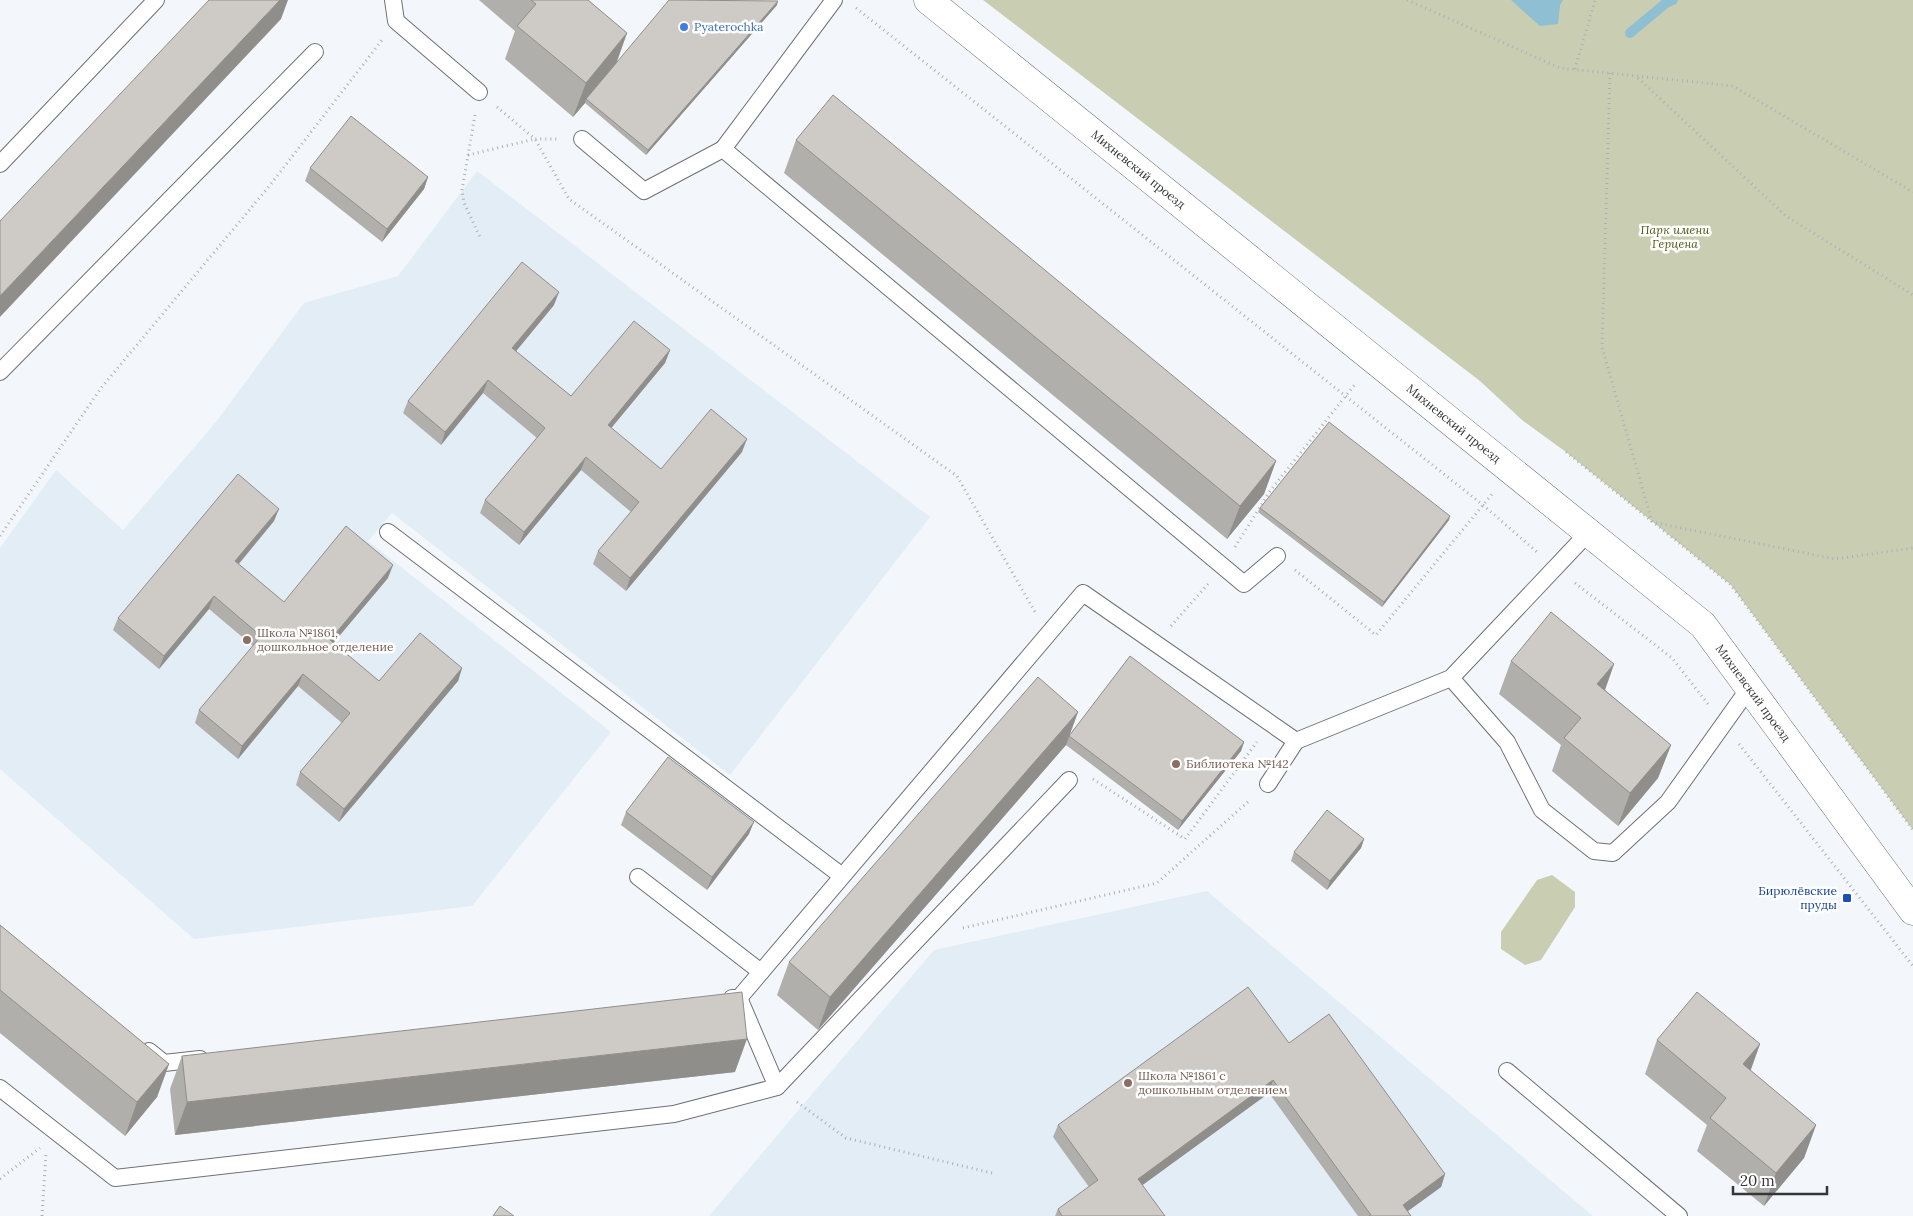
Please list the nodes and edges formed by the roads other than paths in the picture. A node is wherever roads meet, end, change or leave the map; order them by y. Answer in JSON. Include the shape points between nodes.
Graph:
{"nodes":[{"id":1,"x":156,"y":0,"type":"edge"},
{"id":2,"x":393,"y":0,"type":"edge"},
{"id":3,"x":834,"y":0,"type":"edge"},
{"id":4,"x":928,"y":0,"type":"edge"},
{"id":5,"x":315,"y":52,"type":"dead end"},
{"id":6,"x":480,"y":92,"type":"road end"},
{"id":7,"x":582,"y":139,"type":"edge"},
{"id":8,"x":723,"y":149,"type":"junction"},
{"id":9,"x":0,"y":164,"type":"edge"},
{"id":10,"x":0,"y":372,"type":"edge"},
{"id":11,"x":388,"y":532,"type":"dead end"},
{"id":12,"x":1588,"y":533,"type":"junction"},
{"id":13,"x":1277,"y":556,"type":"road end"},
{"id":14,"x":1451,"y":678,"type":"junction"},
{"id":15,"x":1750,"y":687,"type":"junction"},
{"id":16,"x":1296,"y":740,"type":"junction"},
{"id":17,"x":1068,"y":780,"type":"edge"},
{"id":18,"x":1268,"y":784,"type":"road end"},
{"id":19,"x":842,"y":876,"type":"junction"},
{"id":20,"x":638,"y":877,"type":"dead end"},
{"id":21,"x":1913,"y":910,"type":"edge"},
{"id":22,"x":760,"y":972,"type":"junction"},
{"id":23,"x":738,"y":998,"type":"junction"},
{"id":24,"x":719,"y":1000,"type":"edge"},
{"id":25,"x":134,"y":1038,"type":"edge"},
{"id":26,"x":212,"y":1057,"type":"edge"},
{"id":27,"x":1507,"y":1071,"type":"dead end"},
{"id":28,"x":777,"y":1087,"type":"junction"},
{"id":29,"x":0,"y":1088,"type":"edge"},
{"id":30,"x":1679,"y":1216,"type":"edge"}],
"edges":[{"from":1,"to":9,"type":"lane"},
{"from":2,"to":6,"type":"lane","via":[[396,21]]},
{"from":3,"to":8,"type":"lane"},
{"from":4,"to":12,"type":"street","name":"Михневский проезд"},
{"from":5,"to":10,"type":"lane"},
{"from":7,"to":8,"type":"lane","via":[[644,191]]},
{"from":8,"to":13,"type":"lane","via":[[1244,584]]},
{"from":11,"to":19,"type":"lane"},
{"from":12,"to":14,"type":"lane"},
{"from":12,"to":15,"type":"street","name":"Михневский проезд","via":[[1703,625]]},
{"from":14,"to":15,"type":"lane","via":[[1507,742],[1542,810],[1594,851],[1613,853],[1668,802]]},
{"from":14,"to":16,"type":"lane"},
{"from":15,"to":21,"type":"street","name":"Михневский проезд"},
{"from":16,"to":18,"type":"lane"},
{"from":16,"to":19,"type":"lane","via":[[1083,593]]},
{"from":17,"to":28,"type":"lane"},
{"from":19,"to":22,"type":"lane"},
{"from":20,"to":22,"type":"lane"},
{"from":22,"to":23,"type":"lane"},
{"from":23,"to":24,"type":"lane"},
{"from":23,"to":28,"type":"lane"},
{"from":25,"to":26,"type":"lane","via":[[164,1063]]},
{"from":27,"to":30,"type":"lane"},
{"from":28,"to":29,"type":"lane","via":[[674,1114],[115,1178]]}]}
